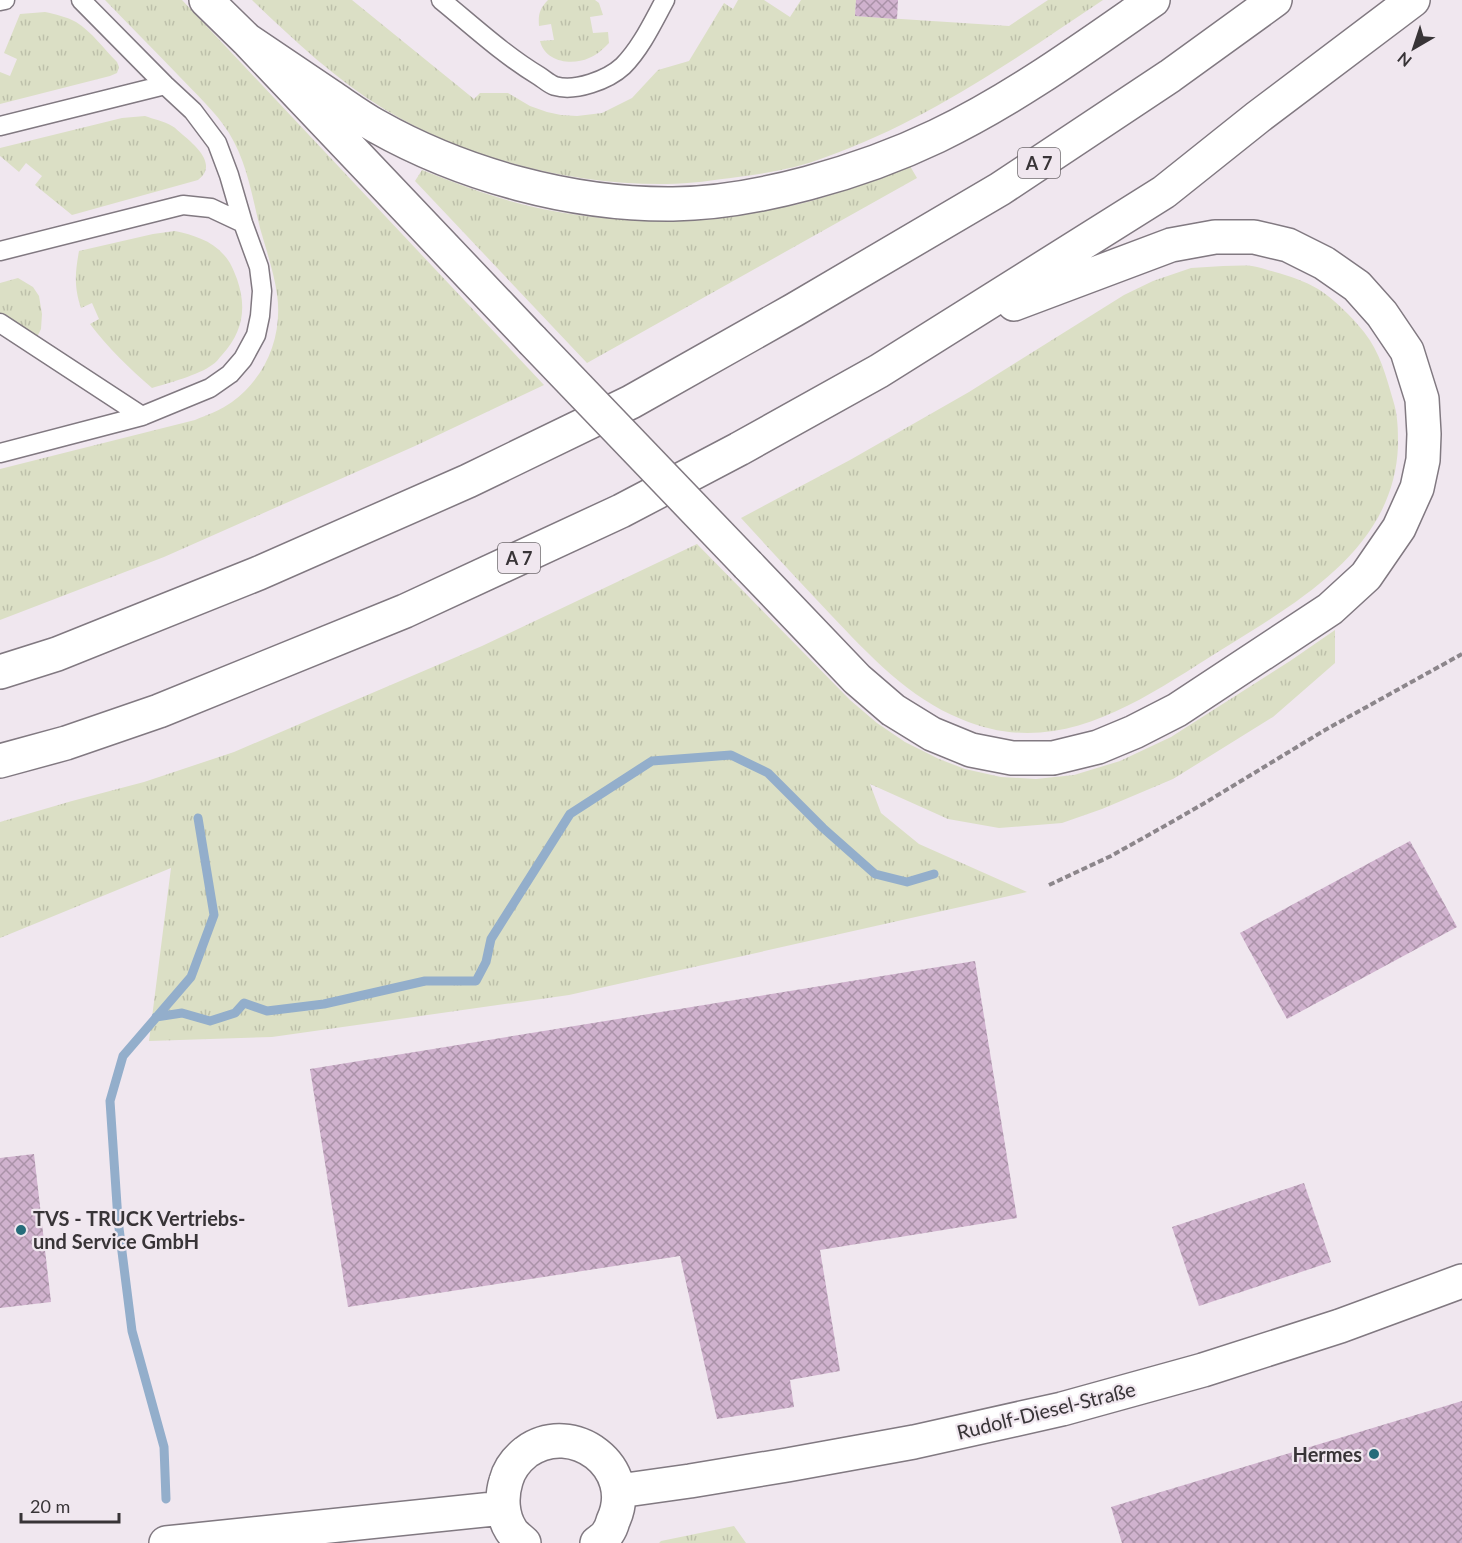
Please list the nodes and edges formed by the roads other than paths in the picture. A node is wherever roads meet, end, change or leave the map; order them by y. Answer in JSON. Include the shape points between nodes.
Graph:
{"nodes":[{"id":1,"x":5,"y":0,"type":"edge"},
{"id":2,"x":81,"y":0,"type":"edge"},
{"id":3,"x":206,"y":0,"type":"edge"},
{"id":4,"x":441,"y":0,"type":"edge"},
{"id":5,"x":665,"y":0,"type":"edge"},
{"id":6,"x":1153,"y":0,"type":"edge"},
{"id":7,"x":1275,"y":0,"type":"edge"},
{"id":8,"x":1413,"y":0,"type":"edge"},
{"id":9,"x":0,"y":1,"type":"edge"},
{"id":10,"x":247,"y":40,"type":"junction"},
{"id":11,"x":165,"y":85,"type":"junction"},
{"id":12,"x":0,"y":126,"type":"edge"},
{"id":13,"x":243,"y":222,"type":"junction"},
{"id":14,"x":0,"y":251,"type":"edge"},
{"id":15,"x":0,"y":323,"type":"edge"},
{"id":16,"x":950,"y":327,"type":"junction"},
{"id":17,"x":142,"y":416,"type":"junction"},
{"id":18,"x":0,"y":453,"type":"edge"},
{"id":19,"x":0,"y":672,"type":"edge"},
{"id":20,"x":0,"y":761,"type":"edge"},
{"id":21,"x":1462,"y":1281,"type":"edge"},
{"id":22,"x":619,"y":1491,"type":"junction"},
{"id":23,"x":503,"y":1508,"type":"junction"},
{"id":24,"x":166,"y":1543,"type":"edge"},
{"id":25,"x":524,"y":1543,"type":"edge"},
{"id":26,"x":597,"y":1543,"type":"edge"}],
"edges":[{"from":1,"to":9,"type":"lane"},
{"from":2,"to":11,"type":"lane"},
{"from":3,"to":10,"type":"main road"},
{"from":4,"to":5,"type":"lane","via":[[525,68],[555,86],[571,87],[595,83],[622,66]]},
{"from":6,"to":10,"type":"main road","via":[[970,119],[896,154],[781,189],[675,204],[581,196],[507,180],[445,159],[375,126]]},
{"from":7,"to":19,"type":"main road","number":"A 7","via":[[1170,76],[1000,189],[631,402],[468,481],[259,573],[57,654]]},
{"from":8,"to":16,"type":"main road","number":"A 7","via":[[1164,192]]},
{"from":10,"to":16,"type":"main road","bridge":true,"via":[[857,679],[893,710],[932,734],[971,750],[1012,758],[1053,758],[1098,747],[1177,710],[1330,609],[1366,576],[1399,528],[1417,488],[1423,460],[1422,399],[1407,351],[1357,286],[1288,245],[1254,237],[1215,237],[1171,245]]},
{"from":11,"to":12,"type":"lane"},
{"from":11,"to":13,"type":"lane","via":[[193,111],[217,143]]},
{"from":13,"to":14,"type":"lane","via":[[211,208],[183,205]]},
{"from":13,"to":17,"type":"lane","via":[[259,267],[262,291],[256,335],[231,374],[210,388]]},
{"from":15,"to":17,"type":"lane"},
{"from":16,"to":20,"type":"main road","number":"A 7","via":[[879,371],[621,511],[405,611],[159,711]]},
{"from":17,"to":18,"type":"lane"},
{"from":21,"to":22,"type":"main road","name":"Rudolf-Diesel-Straße","via":[[1203,1370],[1062,1409],[914,1442]]},
{"from":22,"to":23,"type":"main road","via":[[613,1473],[588,1447],[552,1441],[534,1446],[508,1472]]},
{"from":22,"to":26,"type":"main road","via":[[617,1513],[608,1533]]},
{"from":23,"to":24,"type":"main road"},
{"from":23,"to":25,"type":"main road","via":[[511,1530]]}]}
